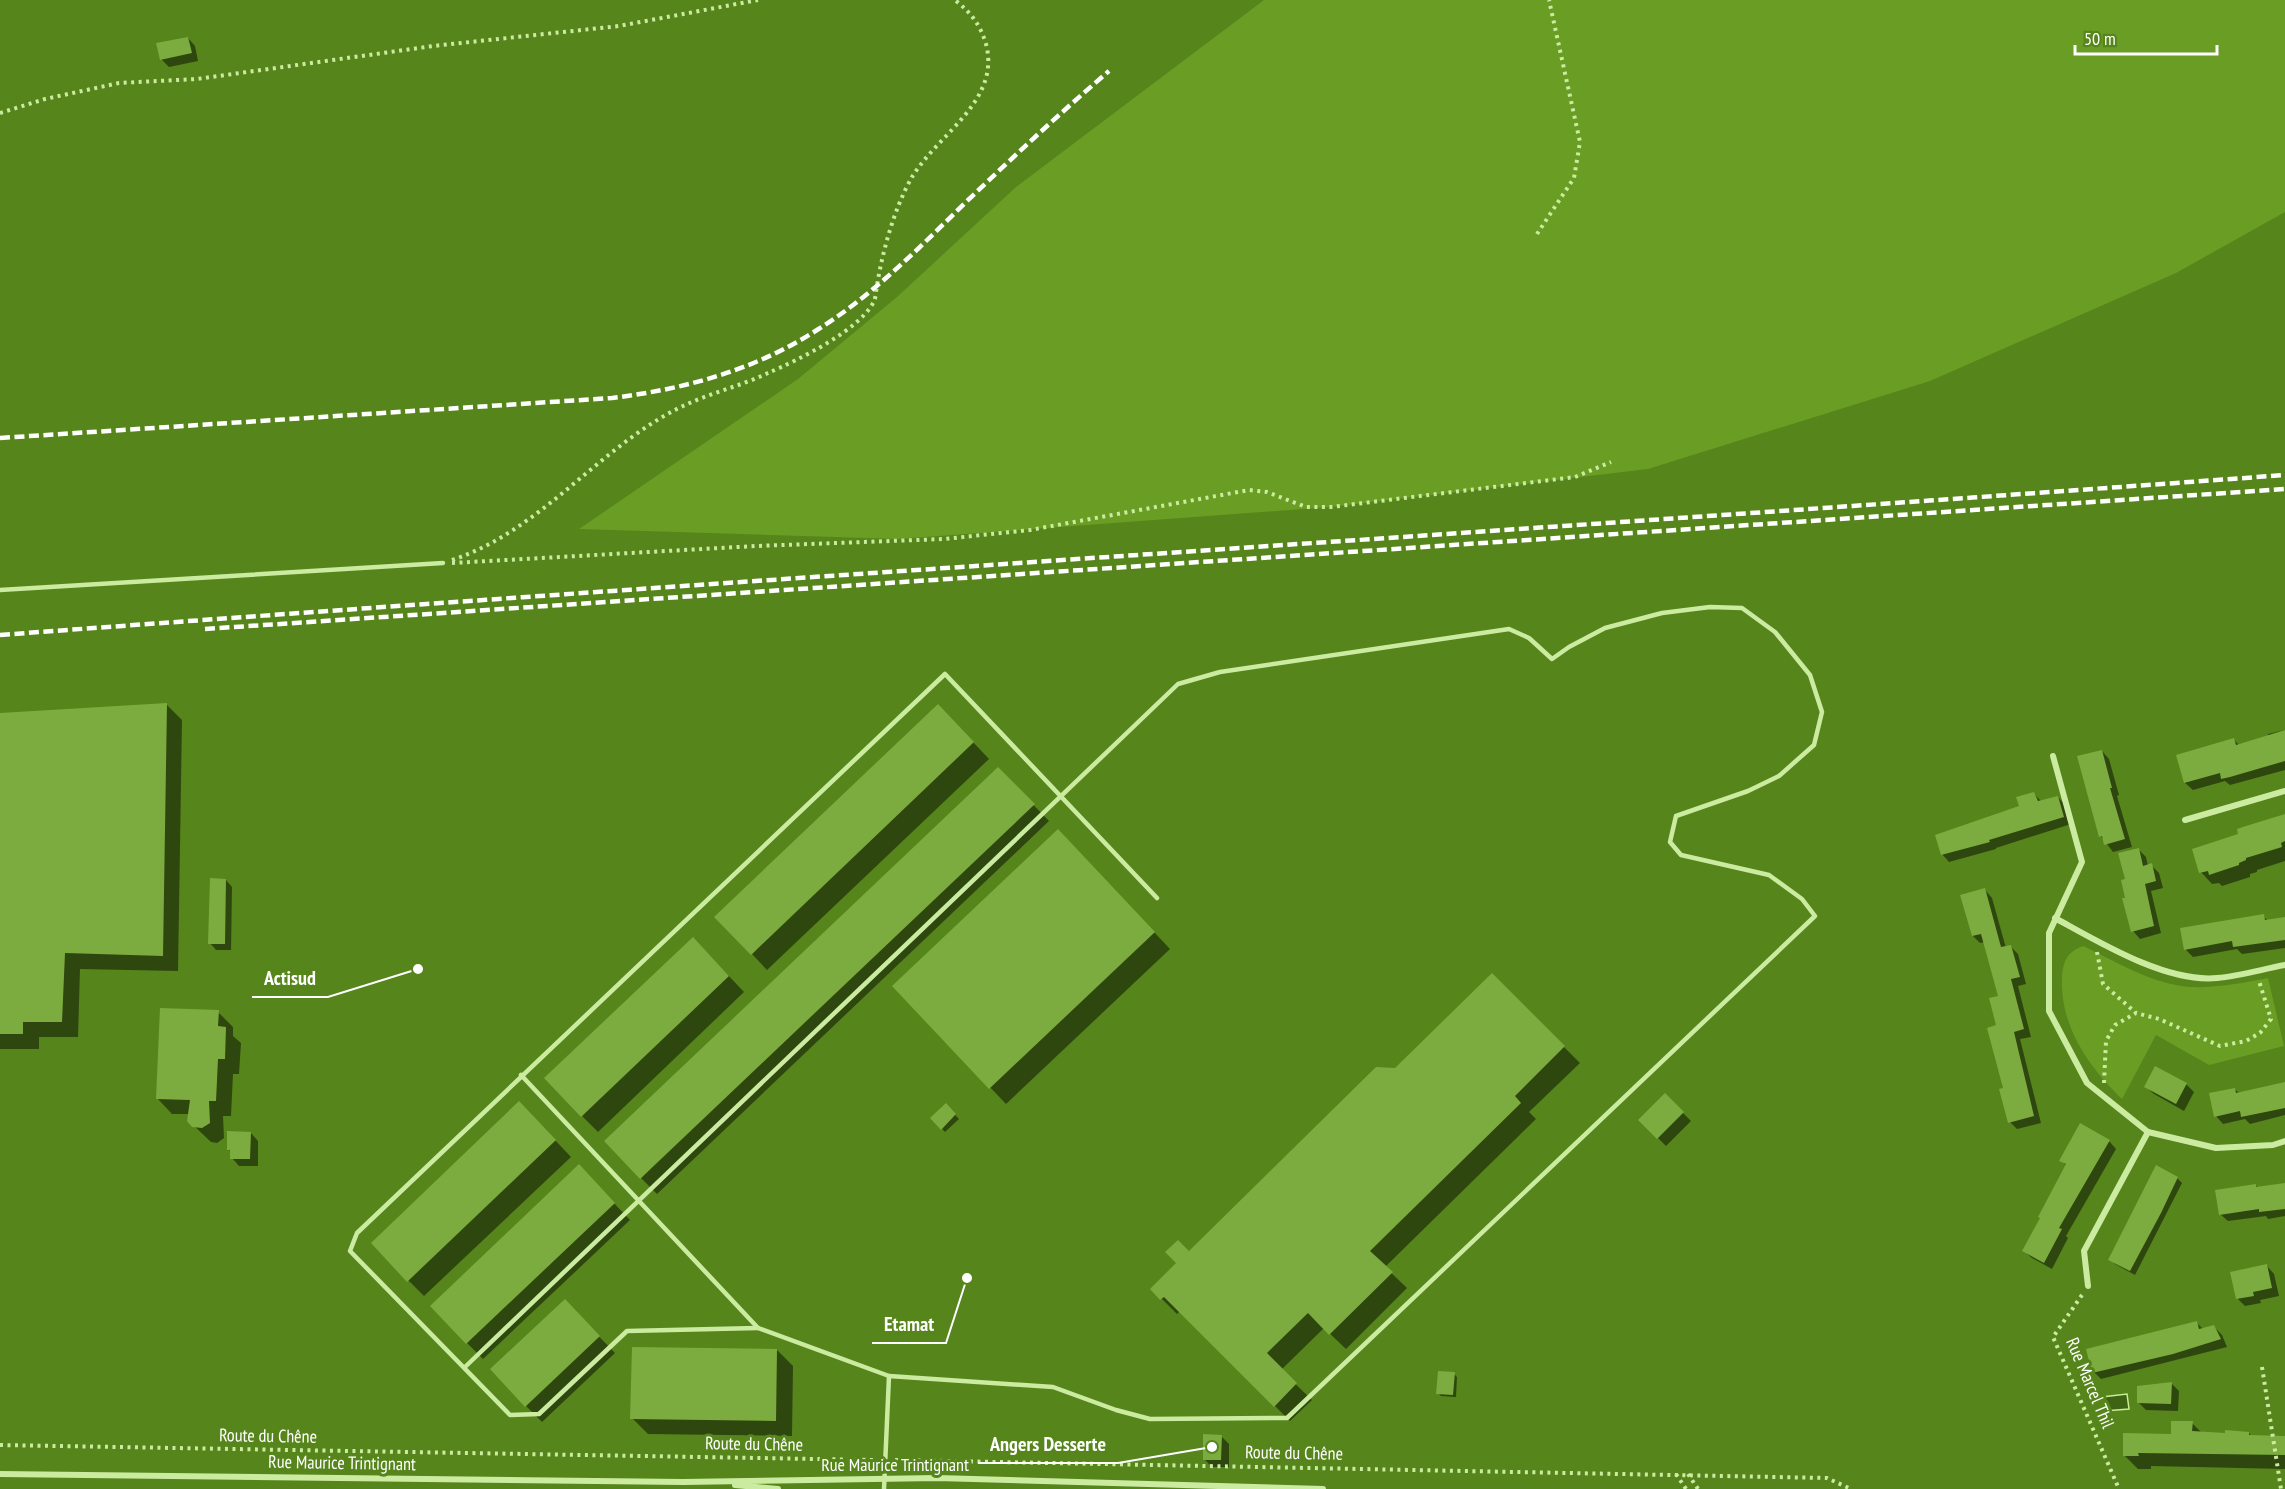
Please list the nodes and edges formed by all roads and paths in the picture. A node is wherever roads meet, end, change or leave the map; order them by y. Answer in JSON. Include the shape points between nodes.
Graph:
{"nodes":[{"id":1,"x":758,"y":0,"type":"edge"},
{"id":2,"x":955,"y":0,"type":"edge"},
{"id":3,"x":1549,"y":0,"type":"edge"},
{"id":4,"x":0,"y":112,"type":"edge"},
{"id":5,"x":1537,"y":234,"type":"dead end"},
{"id":6,"x":1611,"y":462,"type":"dead end"},
{"id":7,"x":443,"y":563,"type":"junction"},
{"id":8,"x":0,"y":590,"type":"edge"},
{"id":9,"x":2053,"y":756,"type":"dead end"},
{"id":10,"x":2285,"y":791,"type":"edge"},
{"id":11,"x":1062,"y":795,"type":"junction"},
{"id":12,"x":2185,"y":820,"type":"dead end"},
{"id":13,"x":1157,"y":898,"type":"dead end"},
{"id":14,"x":2055,"y":918,"type":"junction"},
{"id":15,"x":2096,"y":940,"type":"junction"},
{"id":16,"x":2285,"y":964,"type":"edge"},
{"id":17,"x":2256,"y":971,"type":"junction"},
{"id":18,"x":2136,"y":1014,"type":"junction"},
{"id":19,"x":521,"y":1075,"type":"junction"},
{"id":20,"x":2103,"y":1095,"type":"junction"},
{"id":21,"x":2148,"y":1132,"type":"junction"},
{"id":22,"x":2285,"y":1142,"type":"edge"},
{"id":23,"x":638,"y":1201,"type":"junction"},
{"id":24,"x":2088,"y":1287,"type":"joint"},
{"id":25,"x":758,"y":1328,"type":"junction"},
{"id":26,"x":465,"y":1367,"type":"junction"},
{"id":27,"x":2262,"y":1367,"type":"dead end"},
{"id":28,"x":889,"y":1376,"type":"junction"},
{"id":29,"x":0,"y":1445,"type":"edge"},
{"id":30,"x":886,"y":1460,"type":"junction"},
{"id":31,"x":1676,"y":1473,"type":"junction"},
{"id":32,"x":0,"y":1474,"type":"edge"},
{"id":33,"x":1687,"y":1474,"type":"junction"},
{"id":34,"x":885,"y":1479,"type":"junction"},
{"id":35,"x":683,"y":1482,"type":"junction"},
{"id":36,"x":778,"y":1489,"type":"edge"},
{"id":37,"x":884,"y":1489,"type":"edge"},
{"id":38,"x":1323,"y":1489,"type":"edge"},
{"id":39,"x":1686,"y":1489,"type":"edge"},
{"id":40,"x":1698,"y":1489,"type":"edge"},
{"id":41,"x":1851,"y":1489,"type":"edge"},
{"id":42,"x":2119,"y":1489,"type":"edge"},
{"id":43,"x":2282,"y":1489,"type":"edge"}],
"edges":[{"from":1,"to":4,"type":"path","via":[[619,26],[197,78],[118,83]]},
{"from":2,"to":7,"type":"path","via":[[974,16],[983,35],[989,55],[987,73],[970,109],[914,174],[901,196],[871,308],[863,318],[827,343],[768,374],[660,418],[492,544]]},
{"from":3,"to":5,"type":"path","via":[[1580,142],[1574,178]]},
{"from":6,"to":7,"type":"path","via":[[1575,477],[1331,507],[1306,507],[1267,492],[1249,490],[1030,530],[944,539]]},
{"from":7,"to":8,"type":"lane"},
{"from":9,"to":14,"type":"street","via":[[2082,862]]},
{"from":10,"to":12,"type":"street"},
{"from":11,"to":13,"type":"lane"},
{"from":11,"to":19,"type":"lane","via":[[945,674]]},
{"from":11,"to":23,"type":"lane"},
{"from":11,"to":28,"type":"lane","via":[[1178,684],[1220,672],[1509,629],[1529,638],[1552,659],[1605,628],[1662,613],[1710,607],[1742,608],[1775,632],[1809,675],[1822,712],[1814,745],[1779,776],[1676,816],[1670,842],[1681,855],[1769,875],[1802,899],[1815,916],[1287,1418],[1150,1419],[1053,1387]]},
{"from":14,"to":15,"type":"street"},
{"from":14,"to":20,"type":"street","via":[[2049,933],[2049,1011],[2088,1083]]},
{"from":15,"to":17,"type":"street","via":[[2156,968],[2188,977],[2216,978]]},
{"from":15,"to":18,"type":"path","via":[[2103,984]]},
{"from":16,"to":17,"type":"street"},
{"from":17,"to":18,"type":"path","via":[[2271,1019],[2260,1033],[2246,1041],[2220,1046],[2159,1019]]},
{"from":18,"to":20,"type":"path","via":[[2115,1025],[2106,1041]]},
{"from":19,"to":23,"type":"lane"},
{"from":19,"to":26,"type":"lane","via":[[357,1233],[350,1251]]},
{"from":20,"to":21,"type":"street"},
{"from":21,"to":22,"type":"street","via":[[2216,1148]]},
{"from":21,"to":24,"type":"street","via":[[2084,1251]]},
{"from":23,"to":25,"type":"lane"},
{"from":23,"to":26,"type":"lane"},
{"from":24,"to":42,"type":"path","name":"Rue Marcel Thil","via":[[2053,1337]]},
{"from":25,"to":26,"type":"lane","via":[[627,1330],[539,1414],[510,1415]]},
{"from":25,"to":28,"type":"lane"},
{"from":27,"to":43,"type":"path"},
{"from":28,"to":30,"type":"lane"},
{"from":29,"to":30,"type":"path","name":"Route du Chêne"},
{"from":30,"to":31,"type":"path","name":"Route du Chêne"},
{"from":30,"to":34,"type":"lane"},
{"from":31,"to":33,"type":"path","name":"Route du Chêne"},
{"from":31,"to":39,"type":"path"},
{"from":32,"to":35,"type":"street","name":"Rue Maurice Trintignant"},
{"from":33,"to":40,"type":"path"},
{"from":33,"to":41,"type":"path","name":"Route du Chêne","via":[[1827,1478]]},
{"from":34,"to":35,"type":"street","name":"Rue Maurice Trintignant"},
{"from":34,"to":37,"type":"lane"},
{"from":34,"to":38,"type":"street","name":"Rue Maurice Trintignant"},
{"from":35,"to":36,"type":"street","name":"Rue Maurice Trintignant"}]}
